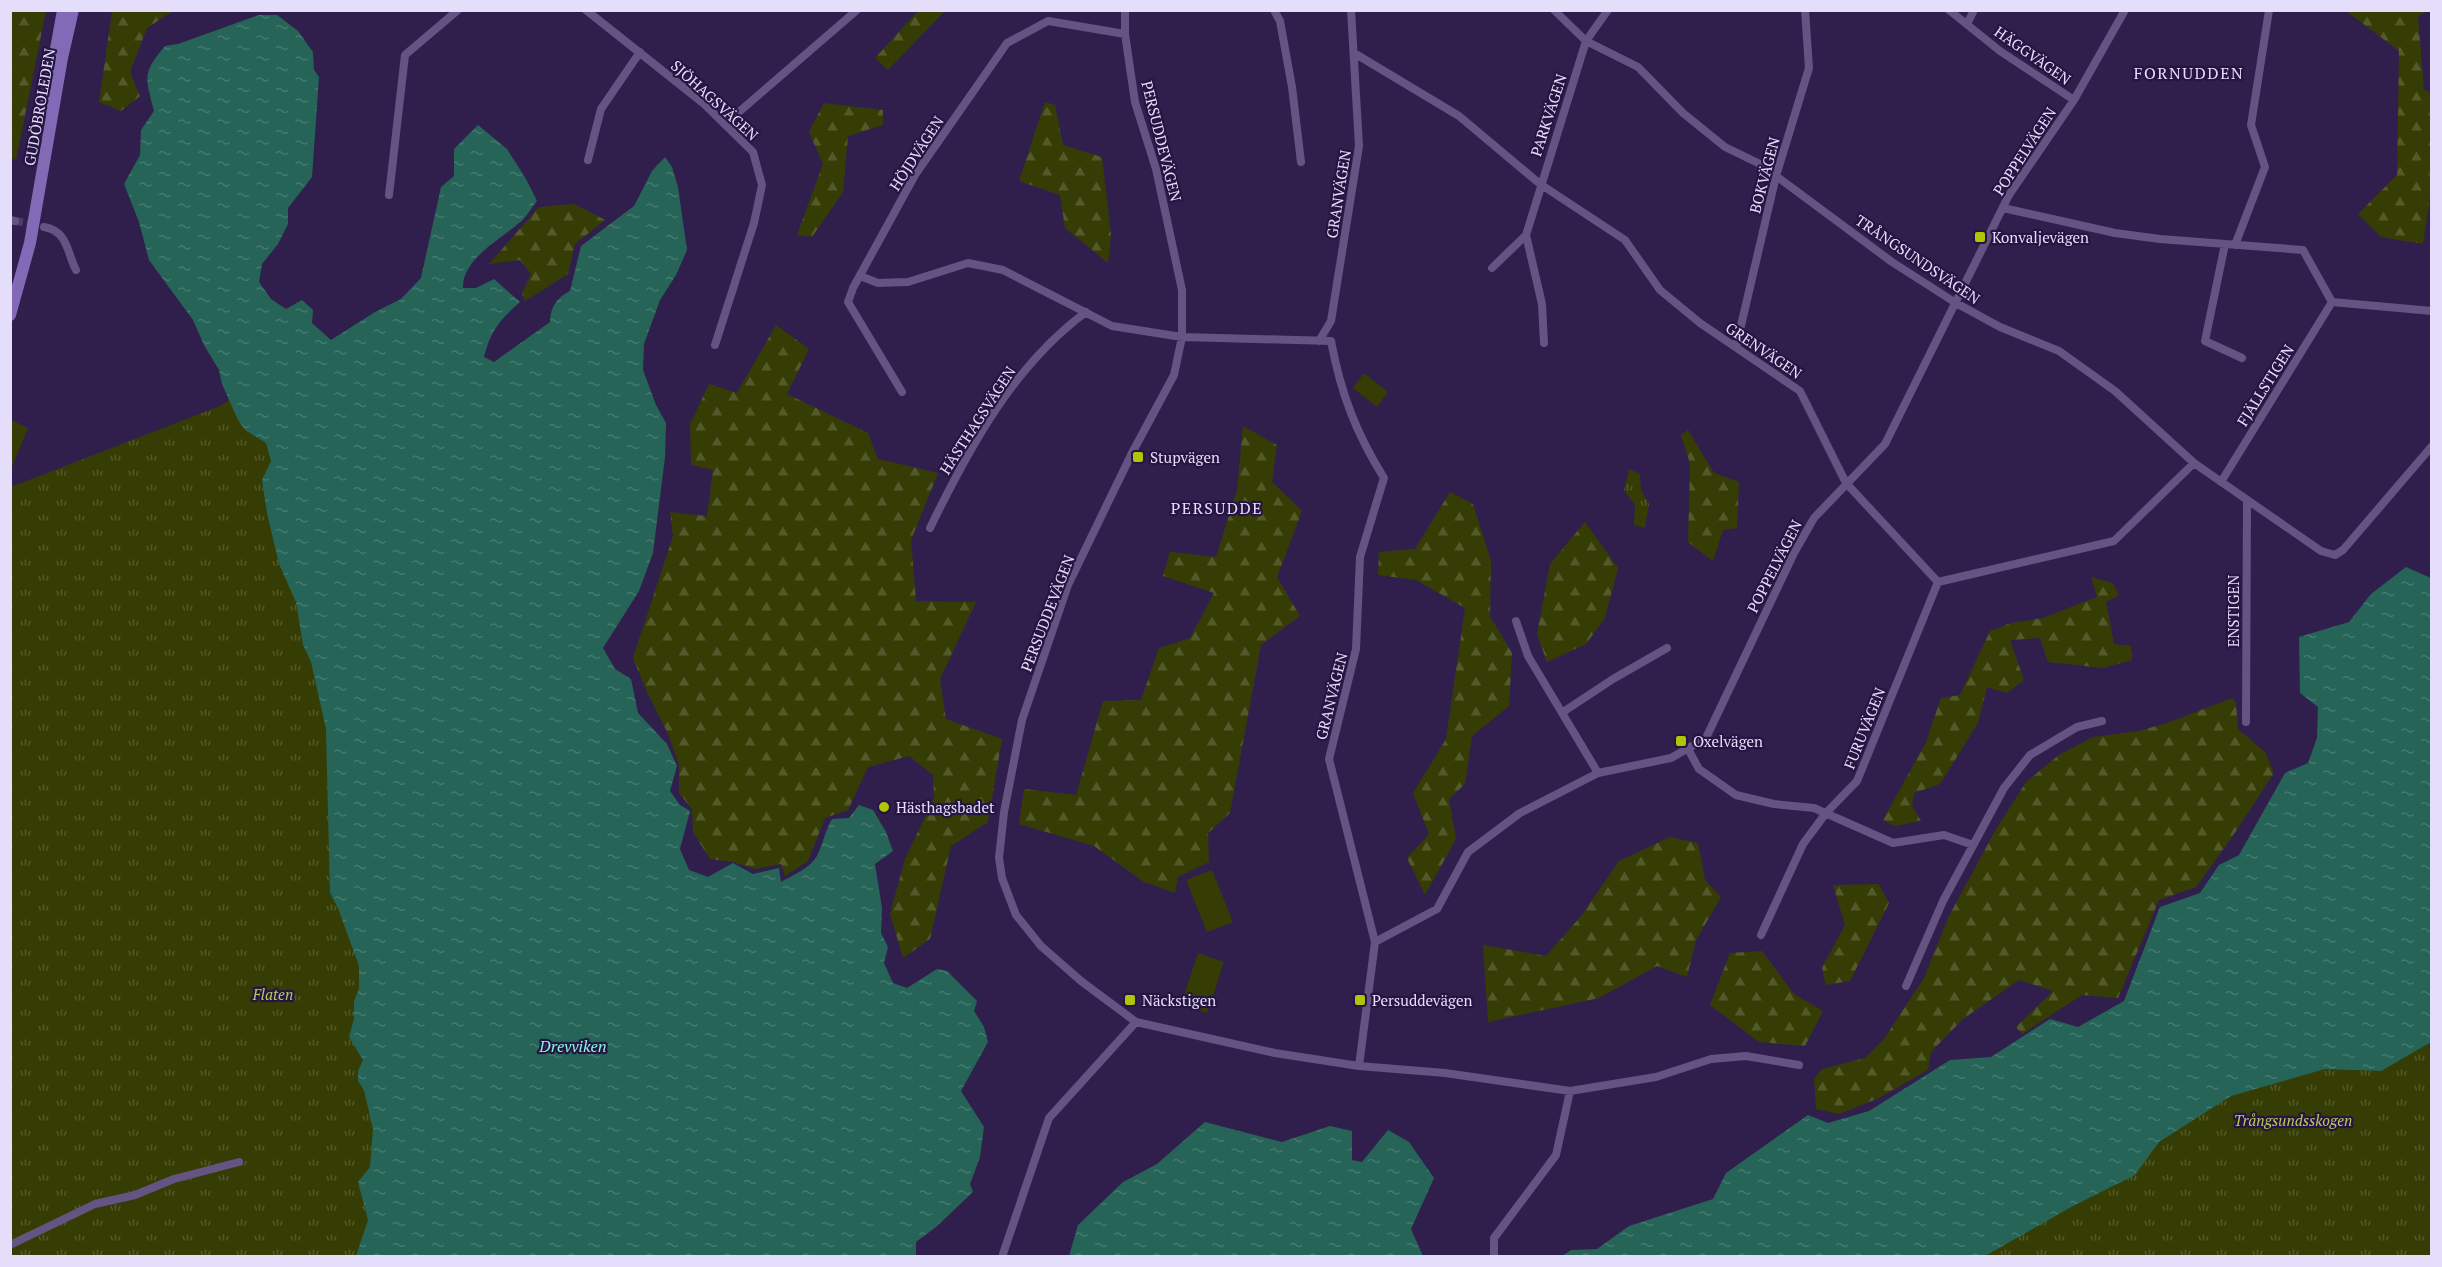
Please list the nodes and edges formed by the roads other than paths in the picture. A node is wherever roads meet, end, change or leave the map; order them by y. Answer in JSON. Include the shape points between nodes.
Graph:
{"nodes":[{"id":1,"x":63,"y":10,"type":"edge"},
{"id":2,"x":74,"y":10,"type":"edge"},
{"id":3,"x":458,"y":10,"type":"edge"},
{"id":4,"x":586,"y":10,"type":"edge"},
{"id":5,"x":857,"y":10,"type":"edge"},
{"id":6,"x":1125,"y":10,"type":"edge"},
{"id":7,"x":1274,"y":10,"type":"edge"},
{"id":8,"x":1351,"y":10,"type":"edge"},
{"id":9,"x":1554,"y":10,"type":"edge"},
{"id":10,"x":1608,"y":10,"type":"edge"},
{"id":11,"x":1805,"y":10,"type":"edge"},
{"id":12,"x":1949,"y":10,"type":"edge"},
{"id":13,"x":1974,"y":10,"type":"edge"},
{"id":14,"x":2125,"y":10,"type":"edge"},
{"id":15,"x":2269,"y":10,"type":"edge"},
{"id":16,"x":1967,"y":24,"type":"junction"},
{"id":17,"x":1125,"y":34,"type":"junction"},
{"id":18,"x":1586,"y":41,"type":"junction"},
{"id":19,"x":640,"y":52,"type":"junction"},
{"id":20,"x":1354,"y":53,"type":"junction"},
{"id":21,"x":2073,"y":100,"type":"junction"},
{"id":22,"x":725,"y":124,"type":"junction"},
{"id":23,"x":588,"y":160,"type":"dead end"},
{"id":24,"x":1301,"y":162,"type":"dead end"},
{"id":25,"x":1776,"y":176,"type":"junction"},
{"id":26,"x":1540,"y":184,"type":"junction"},
{"id":27,"x":389,"y":195,"type":"dead end"},
{"id":28,"x":2003,"y":208,"type":"junction"},
{"id":29,"x":44,"y":227,"type":"tunnel mouth"},
{"id":30,"x":1526,"y":235,"type":"junction"},
{"id":31,"x":2225,"y":244,"type":"junction"},
{"id":32,"x":2235,"y":245,"type":"junction"},
{"id":33,"x":1492,"y":268,"type":"dead end"},
{"id":34,"x":76,"y":270,"type":"dead end"},
{"id":35,"x":860,"y":276,"type":"junction"},
{"id":36,"x":10,"y":282,"type":"edge"},
{"id":37,"x":2332,"y":302,"type":"junction"},
{"id":38,"x":1956,"y":303,"type":"junction"},
{"id":39,"x":2432,"y":311,"type":"edge"},
{"id":40,"x":1086,"y":312,"type":"junction"},
{"id":41,"x":10,"y":315,"type":"edge"},
{"id":42,"x":1182,"y":337,"type":"junction"},
{"id":43,"x":1319,"y":342,"type":"junction"},
{"id":44,"x":1544,"y":343,"type":"dead end"},
{"id":45,"x":715,"y":345,"type":"dead end"},
{"id":46,"x":1736,"y":347,"type":"junction"},
{"id":47,"x":2242,"y":358,"type":"dead end"},
{"id":48,"x":902,"y":392,"type":"dead end"},
{"id":49,"x":2432,"y":446,"type":"edge"},
{"id":50,"x":2194,"y":463,"type":"junction"},
{"id":51,"x":2221,"y":482,"type":"junction"},
{"id":52,"x":1846,"y":483,"type":"junction"},
{"id":53,"x":2247,"y":500,"type":"junction"},
{"id":54,"x":930,"y":528,"type":"dead end"},
{"id":55,"x":1938,"y":582,"type":"junction"},
{"id":56,"x":1516,"y":621,"type":"dead end"},
{"id":57,"x":1667,"y":648,"type":"dead end"},
{"id":58,"x":1563,"y":712,"type":"junction"},
{"id":59,"x":2102,"y":721,"type":"dead end"},
{"id":60,"x":2246,"y":722,"type":"dead end"},
{"id":61,"x":1688,"y":749,"type":"junction"},
{"id":62,"x":1598,"y":772,"type":"junction"},
{"id":63,"x":1826,"y":813,"type":"junction"},
{"id":64,"x":1973,"y":845,"type":"junction"},
{"id":65,"x":1761,"y":935,"type":"dead end"},
{"id":66,"x":1375,"y":942,"type":"junction"},
{"id":67,"x":1906,"y":986,"type":"dead end"},
{"id":68,"x":1136,"y":1022,"type":"junction"},
{"id":69,"x":1799,"y":1065,"type":"dead end"},
{"id":70,"x":1359,"y":1066,"type":"junction"},
{"id":71,"x":1570,"y":1091,"type":"junction"},
{"id":72,"x":239,"y":1162,"type":"dead end"},
{"id":73,"x":10,"y":1245,"type":"edge"},
{"id":74,"x":1003,"y":1254,"type":"dead end"},
{"id":75,"x":1494,"y":1257,"type":"edge"}],
"edges":[{"from":1,"to":36,"type":"main road","name":"GUDÖBROLEDEN","via":[[22,242]]},
{"from":2,"to":41,"type":"main road","name":"GUDÖBROLEDEN","via":[[30,243]]},
{"from":3,"to":27,"type":"street","via":[[405,55]]},
{"from":4,"to":19,"type":"street","name":"SJÖHAGSVÄGEN"},
{"from":5,"to":22,"type":"street"},
{"from":6,"to":17,"type":"street","name":"PERSUDDEVÄGEN"},
{"from":7,"to":24,"type":"street","via":[[1280,21],[1292,87]]},
{"from":8,"to":20,"type":"street","name":"GRANVÄGEN"},
{"from":9,"to":18,"type":"street","name":"TRÅNGSUNDSVÄGEN"},
{"from":10,"to":18,"type":"street","name":"PARKVÄGEN"},
{"from":11,"to":25,"type":"street","name":"BOKVÄGEN","via":[[1809,68]]},
{"from":12,"to":16,"type":"street","name":"HÄGGVÄGEN"},
{"from":13,"to":16,"type":"street"},
{"from":14,"to":21,"type":"street","name":"POPPELVÄGEN"},
{"from":15,"to":32,"type":"street","via":[[2252,125],[2265,167]]},
{"from":16,"to":21,"type":"street","name":"HÄGGVÄGEN"},
{"from":17,"to":35,"type":"street","name":"HÖJDVÄGEN","via":[[1048,21],[1007,44],[915,175]]},
{"from":17,"to":42,"type":"street","name":"PERSUDDEVÄGEN","via":[[1135,102],[1156,169],[1182,290]]},
{"from":18,"to":25,"type":"street","name":"TRÅNGSUNDSVÄGEN","via":[[1638,67],[1683,113],[1725,147]]},
{"from":18,"to":26,"type":"street","name":"PARKVÄGEN"},
{"from":19,"to":22,"type":"street","name":"SJÖHAGSVÄGEN"},
{"from":19,"to":23,"type":"street","via":[[601,109]]},
{"from":20,"to":26,"type":"street","name":"GRENVÄGEN","via":[[1460,116]]},
{"from":20,"to":43,"type":"street","name":"GRANVÄGEN","via":[[1359,146],[1331,321]]},
{"from":21,"to":28,"type":"street","name":"POPPELVÄGEN"},
{"from":22,"to":45,"type":"street","name":"SJÖHAGSVÄGEN","via":[[753,152],[762,185],[754,223]]},
{"from":25,"to":38,"type":"street","name":"TRÅNGSUNDSVÄGEN","via":[[1892,262]]},
{"from":25,"to":46,"type":"street","name":"BOKVÄGEN"},
{"from":26,"to":30,"type":"street","name":"PARKVÄGEN"},
{"from":26,"to":46,"type":"street","name":"GRENVÄGEN","via":[[1625,240],[1660,290]]},
{"from":28,"to":31,"type":"street","via":[[2115,233]]},
{"from":28,"to":38,"type":"street","name":"POPPELVÄGEN"},
{"from":29,"to":34,"type":"street","via":[[53,228],[67,242]]},
{"from":30,"to":33,"type":"street"},
{"from":30,"to":44,"type":"street","name":"PARKVÄGEN","via":[[1542,304]]},
{"from":31,"to":32,"type":"street"},
{"from":31,"to":47,"type":"street","via":[[2205,341]]},
{"from":32,"to":37,"type":"street","via":[[2302,250]]},
{"from":35,"to":40,"type":"street","via":[[878,283],[908,282],[968,263],[1003,270]]},
{"from":35,"to":48,"type":"street","name":"HÖJDVÄGEN","via":[[848,302]]},
{"from":37,"to":39,"type":"street"},
{"from":37,"to":51,"type":"street","name":"FJÄLLSTIGEN"},
{"from":38,"to":50,"type":"street","name":"TRÅNGSUNDSVÄGEN","via":[[2000,327],[2059,351],[2115,391]]},
{"from":38,"to":52,"type":"street","name":"POPPELVÄGEN","via":[[1885,444]]},
{"from":40,"to":42,"type":"street","via":[[1112,326]]},
{"from":40,"to":54,"type":"street","name":"HÄSTHAGSVÄGEN","via":[[1014,381],[956,474]]},
{"from":42,"to":43,"type":"street"},
{"from":42,"to":68,"type":"street","name":"PERSUDDEVÄGEN","via":[[1174,375],[1068,585],[1022,720],[999,858],[1016,915],[1041,946]]},
{"from":43,"to":66,"type":"street","name":"GRANVÄGEN","via":[[1331,341],[1339,382],[1359,434],[1384,478],[1360,557],[1356,649],[1329,759]]},
{"from":46,"to":52,"type":"street","name":"GRENVÄGEN","via":[[1800,391]]},
{"from":49,"to":53,"type":"street","name":"TRÅNGSUNDSVÄGEN","via":[[2336,555],[2321,551]]},
{"from":50,"to":51,"type":"street","name":"TRÅNGSUNDSVÄGEN"},
{"from":50,"to":55,"type":"street","via":[[2114,541]]},
{"from":51,"to":53,"type":"street","name":"TRÅNGSUNDSVÄGEN"},
{"from":52,"to":55,"type":"street","name":"GRENVÄGEN"},
{"from":52,"to":61,"type":"street","name":"POPPELVÄGEN","via":[[1814,518],[1794,553],[1706,738]]},
{"from":53,"to":60,"type":"street","name":"ENSTIGEN"},
{"from":55,"to":63,"type":"street","name":"FURUVÄGEN","via":[[1857,781]]},
{"from":56,"to":58,"type":"street","via":[[1528,656]]},
{"from":57,"to":58,"type":"street"},
{"from":58,"to":62,"type":"street"},
{"from":59,"to":64,"type":"street","via":[[2077,727],[2030,755],[2004,788]]},
{"from":61,"to":62,"type":"street","name":"POPPELVÄGEN","via":[[1671,758]]},
{"from":61,"to":63,"type":"street","via":[[1699,769],[1736,795]]},
{"from":62,"to":66,"type":"street","name":"POPPELVÄGEN","via":[[1520,813],[1468,852],[1437,909]]},
{"from":63,"to":64,"type":"street","via":[[1893,843],[1944,835]]},
{"from":63,"to":65,"type":"street","name":"FURUVÄGEN","via":[[1803,844]]},
{"from":64,"to":67,"type":"street","via":[[1943,901]]},
{"from":66,"to":70,"type":"street","name":"GRANVÄGEN"},
{"from":68,"to":70,"type":"street","name":"PERSUDDEVÄGEN","via":[[1275,1053]]},
{"from":68,"to":74,"type":"street","via":[[1049,1118]]},
{"from":69,"to":71,"type":"street","name":"PERSUDDEVÄGEN","via":[[1746,1056],[1711,1059],[1656,1077]]},
{"from":70,"to":71,"type":"street","name":"PERSUDDEVÄGEN","via":[[1445,1072]]},
{"from":71,"to":75,"type":"street","via":[[1556,1155],[1494,1238]]},
{"from":72,"to":73,"type":"street","via":[[95,1204]]}]}
